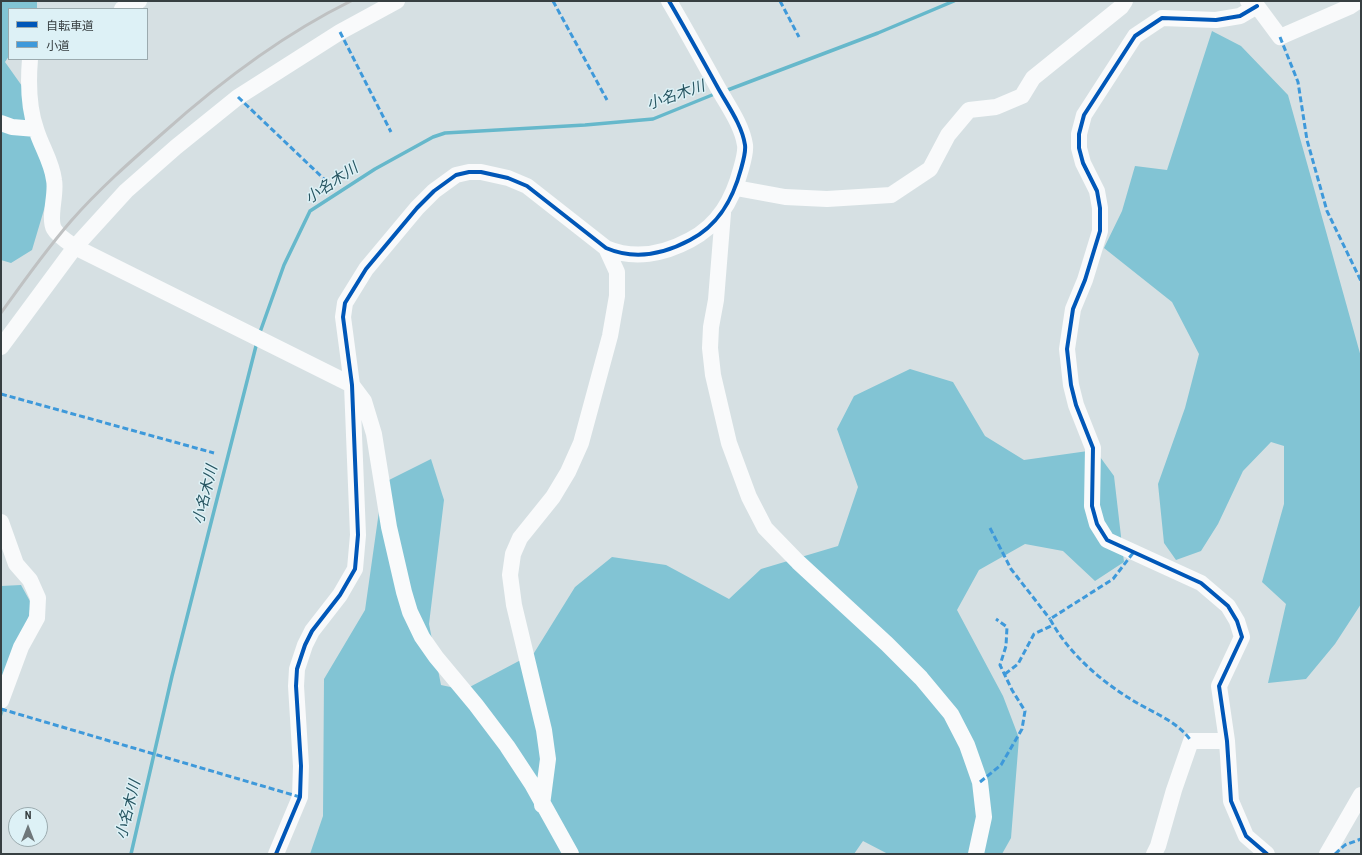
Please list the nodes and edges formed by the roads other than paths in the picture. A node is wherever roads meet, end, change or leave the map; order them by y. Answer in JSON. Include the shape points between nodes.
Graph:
{"nodes":[{"id":1,"x":139,"y":1,"type":"edge"},
{"id":2,"x":397,"y":1,"type":"edge"},
{"id":3,"x":669,"y":1,"type":"edge"},
{"id":4,"x":1126,"y":1,"type":"edge"},
{"id":5,"x":1358,"y":1,"type":"edge"},
{"id":6,"x":1252,"y":4,"type":"edge"},
{"id":7,"x":124,"y":8,"type":"edge"},
{"id":8,"x":30,"y":60,"type":"edge"},
{"id":9,"x":1,"y":123,"type":"edge"},
{"id":10,"x":36,"y":129,"type":"junction"},
{"id":11,"x":736,"y":188,"type":"junction"},
{"id":12,"x":723,"y":213,"type":"junction"},
{"id":13,"x":75,"y":247,"type":"junction"},
{"id":14,"x":606,"y":248,"type":"junction"},
{"id":15,"x":1,"y":347,"type":"edge"},
{"id":16,"x":352,"y":385,"type":"junction"},
{"id":17,"x":1,"y":522,"type":"edge"},
{"id":18,"x":1,"y":701,"type":"edge"},
{"id":19,"x":1227,"y":741,"type":"junction"},
{"id":20,"x":1361,"y":795,"type":"edge"},
{"id":21,"x":542,"y":805,"type":"junction"},
{"id":22,"x":276,"y":854,"type":"edge"},
{"id":23,"x":571,"y":854,"type":"edge"},
{"id":24,"x":976,"y":854,"type":"edge"},
{"id":25,"x":1154,"y":854,"type":"edge"},
{"id":26,"x":1267,"y":854,"type":"edge"},
{"id":27,"x":1327,"y":854,"type":"edge"}],
"edges":[{"from":1,"to":7,"type":"street"},
{"from":2,"to":13,"type":"street","via":[[340,32],[238,97],[126,191]]},
{"from":3,"to":11,"type":"street","via":[[743,136],[746,147]]},
{"from":4,"to":11,"type":"street","via":[[1033,78],[1022,96],[996,107],[969,110],[948,134],[930,168],[891,195],[827,199],[785,197]]},
{"from":5,"to":6,"type":"street","via":[[1280,37]]},
{"from":6,"to":19,"type":"street","via":[[1240,16],[1216,20],[1162,18],[1135,36],[1084,115],[1079,134],[1079,148],[1098,191],[1100,231],[1073,309],[1067,349],[1076,405],[1093,448],[1092,506],[1097,524],[1107,540],[1201,583],[1228,606],[1237,621],[1242,637],[1219,686]]},
{"from":8,"to":10,"type":"street","via":[[28,82]]},
{"from":9,"to":10,"type":"street","via":[[12,127]]},
{"from":10,"to":13,"type":"street","via":[[55,182],[52,223],[54,229]]},
{"from":11,"to":12,"type":"street"},
{"from":12,"to":14,"type":"street","via":[[699,236],[659,253],[637,255]]},
{"from":12,"to":24,"type":"street","via":[[710,348],[713,375],[731,450],[749,497],[766,528],[798,562],[921,678],[951,714],[980,782],[984,817]]},
{"from":13,"to":15,"type":"street"},
{"from":13,"to":16,"type":"street"},
{"from":14,"to":16,"type":"street","via":[[527,186],[508,178],[481,172],[456,175],[417,208],[366,269],[344,304],[343,317]]},
{"from":14,"to":21,"type":"street","via":[[617,272],[618,296],[581,444],[553,497],[520,538],[513,554],[510,575],[514,605],[544,730],[548,759]]},
{"from":16,"to":21,"type":"street","via":[[364,401],[374,434],[389,527],[410,612],[422,637],[436,657],[507,746],[532,784]]},
{"from":16,"to":22,"type":"street","via":[[358,535],[355,569],[340,595],[312,631],[296,669],[300,797]]},
{"from":17,"to":18,"type":"street","via":[[16,564],[30,580],[38,598],[37,618],[21,647]]},
{"from":19,"to":25,"type":"street","via":[[1192,741]]},
{"from":19,"to":26,"type":"street","via":[[1231,801],[1246,836]]},
{"from":20,"to":27,"type":"street"},
{"from":21,"to":23,"type":"street"}]}
